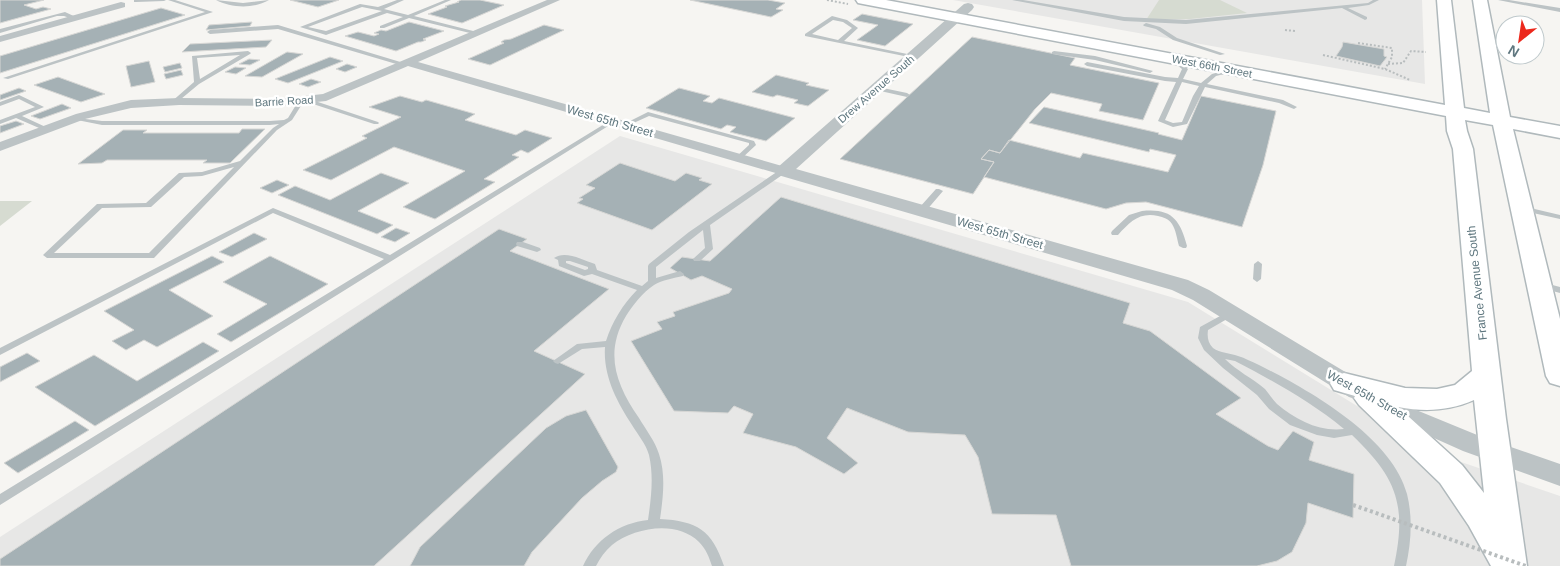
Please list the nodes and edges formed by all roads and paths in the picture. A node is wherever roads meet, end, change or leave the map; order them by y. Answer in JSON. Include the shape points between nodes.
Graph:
{"nodes":[{"id":1,"x":164,"y":0,"type":"edge"},
{"id":2,"x":170,"y":0,"type":"edge"},
{"id":3,"x":218,"y":0,"type":"edge"},
{"id":4,"x":267,"y":0,"type":"edge"},
{"id":5,"x":402,"y":0,"type":"edge"},
{"id":6,"x":449,"y":0,"type":"edge"},
{"id":7,"x":551,"y":0,"type":"edge"},
{"id":8,"x":863,"y":0,"type":"edge"},
{"id":9,"x":930,"y":0,"type":"edge"},
{"id":10,"x":1014,"y":0,"type":"edge"},
{"id":11,"x":1377,"y":0,"type":"edge"},
{"id":12,"x":1444,"y":0,"type":"edge"},
{"id":13,"x":1480,"y":0,"type":"edge"},
{"id":14,"x":1500,"y":0,"type":"edge"},
{"id":15,"x":138,"y":1,"type":"edge"},
{"id":16,"x":362,"y":2,"type":"edge"},
{"id":17,"x":120,"y":5,"type":"joint"},
{"id":18,"x":1343,"y":6,"type":"junction"},
{"id":19,"x":378,"y":9,"type":"junction"},
{"id":20,"x":1560,"y":10,"type":"edge"},
{"id":21,"x":387,"y":11,"type":"junction"},
{"id":22,"x":962,"y":13,"type":"junction"},
{"id":23,"x":410,"y":16,"type":"junction"},
{"id":24,"x":75,"y":18,"type":"junction"},
{"id":25,"x":1366,"y":18,"type":"dead end"},
{"id":26,"x":1124,"y":19,"type":"junction"},
{"id":27,"x":1186,"y":22,"type":"junction"},
{"id":28,"x":382,"y":27,"type":"dead end"},
{"id":29,"x":1285,"y":30,"type":"dead end"},
{"id":30,"x":0,"y":31,"type":"edge"},
{"id":31,"x":210,"y":32,"type":"dead end"},
{"id":32,"x":1164,"y":32,"type":"junction"},
{"id":33,"x":1295,"y":32,"type":"dead end"},
{"id":34,"x":478,"y":33,"type":"junction"},
{"id":35,"x":0,"y":39,"type":"edge"},
{"id":36,"x":840,"y":41,"type":"junction"},
{"id":37,"x":1358,"y":42,"type":"dead end"},
{"id":38,"x":1426,"y":52,"type":"dead end"},
{"id":39,"x":1054,"y":53,"type":"dead end"},
{"id":40,"x":1222,"y":54,"type":"junction"},
{"id":41,"x":1323,"y":55,"type":"dead end"},
{"id":42,"x":914,"y":56,"type":"junction"},
{"id":43,"x":1173,"y":58,"type":"junction"},
{"id":44,"x":407,"y":64,"type":"junction"},
{"id":45,"x":1087,"y":64,"type":"dead end"},
{"id":46,"x":1388,"y":64,"type":"junction"},
{"id":47,"x":1385,"y":69,"type":"junction"},
{"id":48,"x":1234,"y":70,"type":"junction"},
{"id":49,"x":6,"y":78,"type":"dead end"},
{"id":50,"x":1179,"y":80,"type":"junction"},
{"id":51,"x":1410,"y":80,"type":"dead end"},
{"id":52,"x":196,"y":84,"type":"junction"},
{"id":53,"x":1204,"y":85,"type":"junction"},
{"id":54,"x":878,"y":88,"type":"junction"},
{"id":55,"x":907,"y":95,"type":"dead end"},
{"id":56,"x":305,"y":101,"type":"junction"},
{"id":57,"x":173,"y":103,"type":"junction"},
{"id":58,"x":0,"y":104,"type":"edge"},
{"id":59,"x":1455,"y":106,"type":"junction"},
{"id":60,"x":1294,"y":107,"type":"dead end"},
{"id":61,"x":1500,"y":114,"type":"junction"},
{"id":62,"x":16,"y":116,"type":"junction"},
{"id":63,"x":1560,"y":118,"type":"edge"},
{"id":64,"x":79,"y":119,"type":"junction"},
{"id":65,"x":290,"y":120,"type":"junction"},
{"id":66,"x":0,"y":122,"type":"edge"},
{"id":67,"x":611,"y":122,"type":"junction"},
{"id":68,"x":376,"y":123,"type":"dead end"},
{"id":69,"x":625,"y":125,"type":"junction"},
{"id":70,"x":48,"y":130,"type":"junction"},
{"id":71,"x":1560,"y":132,"type":"edge"},
{"id":72,"x":0,"y":147,"type":"edge"},
{"id":73,"x":739,"y":158,"type":"junction"},
{"id":74,"x":240,"y":163,"type":"junction"},
{"id":75,"x":784,"y":171,"type":"junction"},
{"id":76,"x":939,"y":191,"type":"dead end"},
{"id":77,"x":1522,"y":208,"type":"junction"},
{"id":78,"x":922,"y":210,"type":"junction"},
{"id":79,"x":1560,"y":216,"type":"edge"},
{"id":80,"x":706,"y":225,"type":"junction"},
{"id":81,"x":1115,"y":233,"type":"dead end"},
{"id":82,"x":520,"y":244,"type":"dead end"},
{"id":83,"x":1183,"y":246,"type":"dead end"},
{"id":84,"x":537,"y":250,"type":"dead end"},
{"id":85,"x":390,"y":258,"type":"junction"},
{"id":86,"x":560,"y":258,"type":"dead end"},
{"id":87,"x":697,"y":259,"type":"dead end"},
{"id":88,"x":1258,"y":264,"type":"dead end"},
{"id":89,"x":680,"y":274,"type":"dead end"},
{"id":90,"x":1257,"y":279,"type":"dead end"},
{"id":91,"x":652,"y":282,"type":"junction"},
{"id":92,"x":1538,"y":284,"type":"junction"},
{"id":93,"x":642,"y":290,"type":"junction"},
{"id":94,"x":1560,"y":290,"type":"edge"},
{"id":95,"x":1231,"y":312,"type":"junction"},
{"id":96,"x":609,"y":344,"type":"junction"},
{"id":97,"x":1210,"y":350,"type":"junction"},
{"id":98,"x":0,"y":352,"type":"edge"},
{"id":99,"x":558,"y":362,"type":"dead end"},
{"id":100,"x":1486,"y":375,"type":"junction"},
{"id":101,"x":1560,"y":376,"type":"edge"},
{"id":102,"x":1357,"y":390,"type":"junction"},
{"id":103,"x":1354,"y":432,"type":"junction"},
{"id":104,"x":1495,"y":454,"type":"junction"},
{"id":105,"x":1560,"y":475,"type":"edge"},
{"id":106,"x":0,"y":500,"type":"edge"},
{"id":107,"x":1353,"y":505,"type":"dead end"},
{"id":108,"x":653,"y":523,"type":"junction"},
{"id":109,"x":1514,"y":565,"type":"edge"},
{"id":110,"x":589,"y":566,"type":"edge"},
{"id":111,"x":718,"y":566,"type":"edge"},
{"id":112,"x":1400,"y":566,"type":"edge"}],
"edges":[{"from":1,"to":15,"type":"lane"},
{"from":2,"to":49,"type":"lane","via":[[210,12]]},
{"from":3,"to":4,"type":"lane","via":[[249,6]]},
{"from":5,"to":19,"type":"lane"},
{"from":6,"to":23,"type":"lane"},
{"from":7,"to":34,"type":"street","name":"Barrie Road"},
{"from":8,"to":22,"type":"main road","name":"West 66th Street"},
{"from":9,"to":22,"type":"main road","name":"West 66th Street"},
{"from":10,"to":26,"type":"lane"},
{"from":11,"to":18,"type":"lane","via":[[1369,4]]},
{"from":12,"to":59,"type":"main road","name":"France Avenue South"},
{"from":13,"to":61,"type":"main road"},
{"from":14,"to":20,"type":"lane"},
{"from":15,"to":17,"type":"lane"},
{"from":16,"to":19,"type":"lane"},
{"from":16,"to":21,"type":"lane","via":[[303,27],[326,33]]},
{"from":17,"to":24,"type":"street"},
{"from":18,"to":25,"type":"lane"},
{"from":18,"to":27,"type":"lane"},
{"from":19,"to":21,"type":"lane"},
{"from":21,"to":23,"type":"lane"},
{"from":22,"to":40,"type":"main road","name":"West 66th Street"},
{"from":22,"to":42,"type":"street","name":"Drew Avenue South"},
{"from":22,"to":43,"type":"main road","name":"West 66th Street"},
{"from":23,"to":28,"type":"lane"},
{"from":23,"to":34,"type":"lane"},
{"from":24,"to":30,"type":"lane","via":[[57,15]]},
{"from":24,"to":35,"type":"street"},
{"from":26,"to":27,"type":"lane"},
{"from":26,"to":32,"type":"lane"},
{"from":27,"to":32,"type":"lane"},
{"from":29,"to":33,"type":"path"},
{"from":31,"to":44,"type":"lane","via":[[282,28]]},
{"from":32,"to":40,"type":"lane","via":[[1175,39]]},
{"from":34,"to":44,"type":"street","name":"Barrie Road"},
{"from":36,"to":36,"type":"lane","via":[[807,35],[836,18],[855,28]]},
{"from":36,"to":42,"type":"lane"},
{"from":37,"to":46,"type":"path","via":[[1392,48]]},
{"from":38,"to":46,"type":"path","via":[[1413,50],[1403,63]]},
{"from":39,"to":50,"type":"lane","via":[[1095,58]]},
{"from":40,"to":59,"type":"main road","name":"West 66th Street"},
{"from":41,"to":47,"type":"path"},
{"from":42,"to":54,"type":"street","name":"Drew Avenue South"},
{"from":43,"to":48,"type":"main road","name":"West 66th Street"},
{"from":43,"to":50,"type":"lane","via":[[1184,69]]},
{"from":44,"to":56,"type":"street","name":"Barrie Road","via":[[342,92]]},
{"from":44,"to":67,"type":"street","name":"West 65th Street"},
{"from":45,"to":50,"type":"lane"},
{"from":46,"to":47,"type":"path"},
{"from":47,"to":51,"type":"path"},
{"from":48,"to":53,"type":"lane","via":[[1214,75]]},
{"from":48,"to":59,"type":"main road","name":"West 66th Street"},
{"from":50,"to":53,"type":"lane"},
{"from":50,"to":53,"type":"lane","via":[[1162,117],[1161,121],[1168,124],[1179,126],[1185,123]]},
{"from":52,"to":52,"type":"lane","via":[[194,57],[248,54],[239,58]]},
{"from":52,"to":57,"type":"lane"},
{"from":53,"to":60,"type":"lane","via":[[1281,101]]},
{"from":54,"to":55,"type":"lane"},
{"from":54,"to":75,"type":"street","name":"Drew Avenue South"},
{"from":56,"to":57,"type":"street","name":"Barrie Road"},
{"from":56,"to":65,"type":"lane"},
{"from":56,"to":68,"type":"lane"},
{"from":57,"to":64,"type":"street","name":"Barrie Road","via":[[132,104]]},
{"from":58,"to":62,"type":"lane","via":[[19,97],[41,107]]},
{"from":59,"to":61,"type":"main road","name":"West 66th Street"},
{"from":59,"to":100,"type":"main road","name":"France Avenue South","via":[[1463,149]]},
{"from":61,"to":63,"type":"main road","name":"West 66th Street"},
{"from":61,"to":71,"type":"main road","name":"West 66th Street"},
{"from":61,"to":77,"type":"main road"},
{"from":62,"to":66,"type":"lane"},
{"from":62,"to":70,"type":"lane"},
{"from":64,"to":65,"type":"lane","via":[[102,123],[270,123]]},
{"from":64,"to":70,"type":"street","name":"Barrie Road"},
{"from":65,"to":74,"type":"lane","via":[[275,129]]},
{"from":67,"to":69,"type":"street","name":"West 65th Street"},
{"from":67,"to":85,"type":"lane"},
{"from":69,"to":73,"type":"street","name":"West 65th Street"},
{"from":69,"to":73,"type":"lane","via":[[648,114],[752,142],[753,146]]},
{"from":70,"to":72,"type":"street","name":"Barrie Road"},
{"from":73,"to":75,"type":"street","name":"West 65th Street"},
{"from":74,"to":74,"type":"lane","via":[[150,256],[47,255],[100,206],[148,205],[182,175],[202,174]]},
{"from":75,"to":78,"type":"street","name":"West 65th Street"},
{"from":75,"to":80,"type":"lane"},
{"from":76,"to":78,"type":"lane"},
{"from":77,"to":79,"type":"lane"},
{"from":77,"to":92,"type":"main road"},
{"from":78,"to":95,"type":"street","name":"West 65th Street","via":[[1180,285]]},
{"from":80,"to":87,"type":"lane","via":[[709,249]]},
{"from":80,"to":91,"type":"lane","via":[[652,266]]},
{"from":81,"to":83,"type":"lane","via":[[1134,215],[1161,214],[1173,220]]},
{"from":82,"to":84,"type":"lane"},
{"from":85,"to":98,"type":"lane","via":[[273,210]]},
{"from":85,"to":106,"type":"lane"},
{"from":86,"to":93,"type":"lane","via":[[571,258],[592,266],[593,271]]},
{"from":88,"to":90,"type":"lane"},
{"from":89,"to":91,"type":"lane"},
{"from":91,"to":93,"type":"lane"},
{"from":92,"to":94,"type":"lane"},
{"from":92,"to":101,"type":"main road"},
{"from":93,"to":96,"type":"lane","via":[[633,297]]},
{"from":95,"to":97,"type":"lane","via":[[1203,330],[1204,342]]},
{"from":95,"to":102,"type":"street","name":"West 65th Street"},
{"from":96,"to":99,"type":"lane","via":[[580,346]]},
{"from":96,"to":108,"type":"lane","via":[[610,372],[653,453],[659,484]]},
{"from":97,"to":103,"type":"lane","via":[[1240,360],[1288,385]]},
{"from":97,"to":103,"type":"lane","via":[[1294,422],[1334,434]]},
{"from":100,"to":102,"type":"main road","via":[[1464,392],[1442,399],[1411,399]]},
{"from":100,"to":104,"type":"main road","name":"France Avenue South"},
{"from":102,"to":104,"type":"street","name":"West 65th Street","via":[[1421,424]]},
{"from":102,"to":109,"type":"main road","via":[[1451,474]]},
{"from":103,"to":112,"type":"lane","via":[[1377,451],[1398,482],[1404,503],[1404,550]]},
{"from":104,"to":105,"type":"street","name":"West 65th Street"},
{"from":104,"to":109,"type":"main road","name":"France Avenue South"},
{"from":107,"to":109,"type":"path","bridge":true},
{"from":108,"to":110,"type":"lane","via":[[631,528],[612,538],[596,553]]},
{"from":108,"to":111,"type":"lane","via":[[673,524],[691,530],[706,541],[716,556]]}]}
